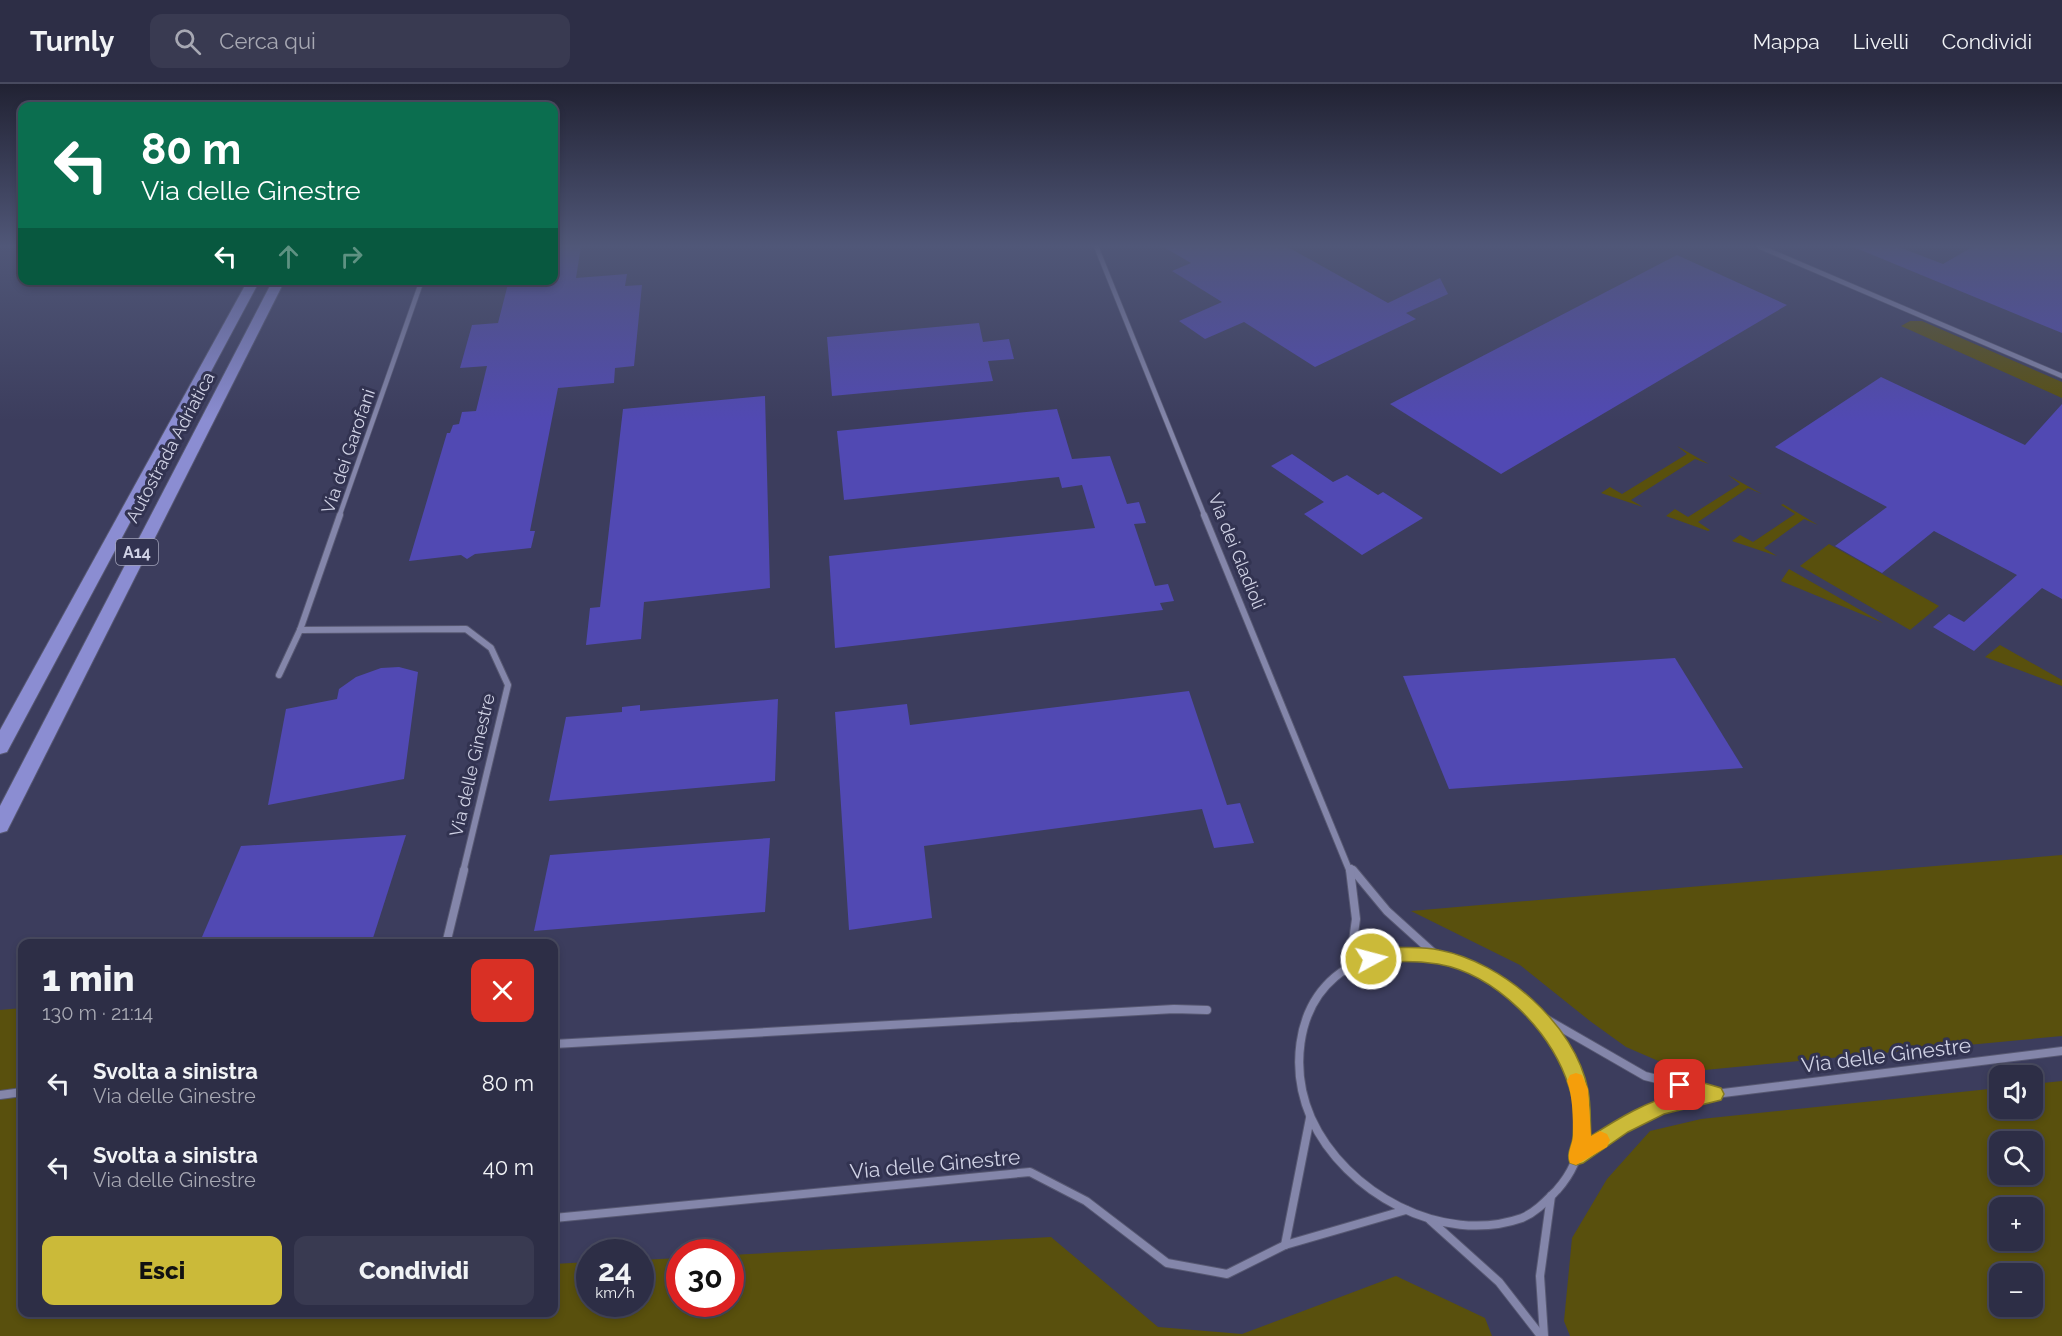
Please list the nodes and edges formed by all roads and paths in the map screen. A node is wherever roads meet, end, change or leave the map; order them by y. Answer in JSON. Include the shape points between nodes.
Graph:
{"nodes":[{"id":1,"x":241,"y":304,"type":"edge"},
{"id":2,"x":266,"y":304,"type":"edge"},
{"id":3,"x":413,"y":304,"type":"edge"},
{"id":4,"x":1118,"y":304,"type":"edge"},
{"id":5,"x":1896,"y":304,"type":"edge"},
{"id":6,"x":2062,"y":375,"type":"edge"},
{"id":7,"x":300,"y":630,"type":"junction"},
{"id":8,"x":279,"y":675,"type":"dead end"},
{"id":9,"x":0,"y":747,"type":"edge"},
{"id":10,"x":0,"y":825,"type":"edge"},
{"id":11,"x":1350,"y":868,"type":"junction"},
{"id":12,"x":447,"y":939,"type":"edge"},
{"id":13,"x":1439,"y":957,"type":"junction"},
{"id":14,"x":1349,"y":970,"type":"junction"},
{"id":15,"x":1207,"y":1010,"type":"dead end"},
{"id":16,"x":1536,"y":1013,"type":"junction"},
{"id":17,"x":558,"y":1044,"type":"edge"},
{"id":18,"x":2062,"y":1051,"type":"edge"},
{"id":19,"x":18,"y":1093,"type":"edge"},
{"id":20,"x":1715,"y":1094,"type":"junction"},
{"id":21,"x":0,"y":1095,"type":"edge"},
{"id":22,"x":1310,"y":1117,"type":"junction"},
{"id":23,"x":1576,"y":1156,"type":"junction"},
{"id":24,"x":1551,"y":1196,"type":"junction"},
{"id":25,"x":1406,"y":1210,"type":"junction"},
{"id":26,"x":558,"y":1218,"type":"edge"},
{"id":27,"x":1429,"y":1220,"type":"junction"},
{"id":28,"x":1285,"y":1245,"type":"junction"},
{"id":29,"x":1543,"y":1336,"type":"edge"}],
"edges":[{"from":1,"to":9,"type":"highway","name":"Autostrada Adriatica","number":"A14"},
{"from":2,"to":10,"type":"highway","name":"Autostrada Adriatica","number":"A14"},
{"from":3,"to":7,"type":"street","name":"Via dei Garofani"},
{"from":4,"to":11,"type":"street","name":"Via dei Gladioli"},
{"from":5,"to":6,"type":"street"},
{"from":7,"to":8,"type":"street","name":"Via dei Garofani"},
{"from":7,"to":12,"type":"street","name":"Via delle Ginestre","via":[[466,629],[491,648],[508,685]]},
{"from":11,"to":13,"type":"street","name":"Via dei Gladioli","via":[[1387,911]]},
{"from":11,"to":14,"type":"street","name":"Via dei Gladioli","via":[[1356,919]]},
{"from":13,"to":14,"type":"street","name":"Via dei Gladioli","via":[[1394,954]]},
{"from":13,"to":16,"type":"street","name":"Via dei Gladioli","via":[[1473,968],[1516,994]]},
{"from":14,"to":22,"type":"street","name":"Via dei Gladioli","via":[[1335,977],[1310,1008],[1298,1043],[1301,1089]]},
{"from":15,"to":17,"type":"street"},
{"from":16,"to":20,"type":"street","name":"Via delle Ginestre","via":[[1645,1076]]},
{"from":16,"to":23,"type":"street","name":"Via dei Gladioli","via":[[1566,1054],[1579,1089],[1582,1137]]},
{"from":18,"to":20,"type":"street","name":"Via delle Ginestre"},
{"from":19,"to":21,"type":"street"},
{"from":20,"to":23,"type":"street","name":"Via delle Ginestre","via":[[1662,1106]]},
{"from":22,"to":25,"type":"street","name":"Via dei Gladioli","via":[[1340,1162],[1378,1196]]},
{"from":22,"to":28,"type":"street"},
{"from":23,"to":24,"type":"street","name":"Via dei Gladioli","via":[[1571,1173]]},
{"from":24,"to":27,"type":"street","name":"Via dei Gladioli","via":[[1542,1207],[1521,1218],[1472,1227]]},
{"from":24,"to":29,"type":"street","name":"Via dei Gladioli","via":[[1540,1276]]},
{"from":25,"to":27,"type":"street","name":"Via dei Gladioli"},
{"from":25,"to":28,"type":"street","name":"Via delle Ginestre"},
{"from":26,"to":28,"type":"street","name":"Via delle Ginestre","via":[[1030,1172],[1086,1201],[1167,1263],[1227,1274]]},
{"from":27,"to":29,"type":"street","name":"Via dei Gladioli","via":[[1499,1281]]}]}
